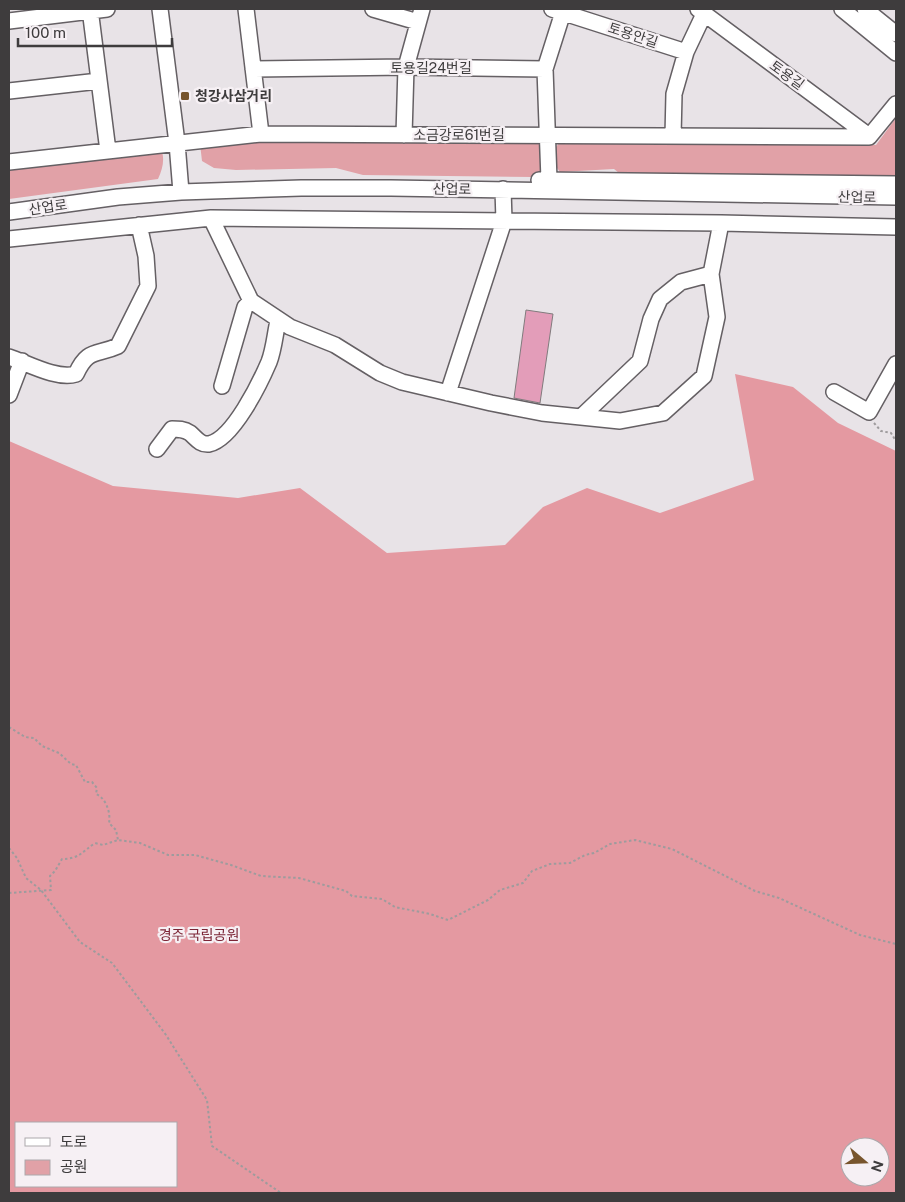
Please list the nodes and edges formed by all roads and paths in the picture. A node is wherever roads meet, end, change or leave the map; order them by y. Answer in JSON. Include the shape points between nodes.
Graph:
{"nodes":[{"id":1,"x":107,"y":9,"type":"edge"},
{"id":2,"x":160,"y":9,"type":"edge"},
{"id":3,"x":246,"y":9,"type":"edge"},
{"id":4,"x":374,"y":9,"type":"edge"},
{"id":5,"x":842,"y":9,"type":"edge"},
{"id":6,"x":865,"y":9,"type":"edge"},
{"id":7,"x":91,"y":10,"type":"edge"},
{"id":8,"x":559,"y":10,"type":"edge"},
{"id":9,"x":701,"y":11,"type":"edge"},
{"id":10,"x":420,"y":16,"type":"edge"},
{"id":11,"x":9,"y":20,"type":"edge"},
{"id":12,"x":896,"y":34,"type":"edge"},
{"id":13,"x":686,"y":52,"type":"junction"},
{"id":14,"x":896,"y":53,"type":"edge"},
{"id":15,"x":406,"y":68,"type":"junction"},
{"id":16,"x":253,"y":69,"type":"junction"},
{"id":17,"x":545,"y":69,"type":"junction"},
{"id":18,"x":99,"y":81,"type":"junction"},
{"id":19,"x":9,"y":91,"type":"edge"},
{"id":20,"x":896,"y":104,"type":"edge"},
{"id":21,"x":261,"y":134,"type":"junction"},
{"id":22,"x":404,"y":135,"type":"junction"},
{"id":23,"x":547,"y":135,"type":"junction"},
{"id":24,"x":673,"y":136,"type":"junction"},
{"id":25,"x":869,"y":136,"type":"junction"},
{"id":26,"x":177,"y":143,"type":"junction"},
{"id":27,"x":108,"y":151,"type":"junction"},
{"id":28,"x":9,"y":162,"type":"edge"},
{"id":29,"x":549,"y":180,"type":"junction"},
{"id":30,"x":896,"y":184,"type":"edge"},
{"id":31,"x":181,"y":188,"type":"junction"},
{"id":32,"x":503,"y":190,"type":"junction"},
{"id":33,"x":896,"y":197,"type":"edge"},
{"id":34,"x":9,"y":202,"type":"edge"},
{"id":35,"x":9,"y":212,"type":"edge"},
{"id":36,"x":211,"y":218,"type":"junction"},
{"id":37,"x":504,"y":221,"type":"junction"},
{"id":38,"x":721,"y":223,"type":"junction"},
{"id":39,"x":139,"y":226,"type":"junction"},
{"id":40,"x":896,"y":227,"type":"edge"},
{"id":41,"x":9,"y":239,"type":"edge"},
{"id":42,"x":711,"y":274,"type":"junction"},
{"id":43,"x":251,"y":301,"type":"junction"},
{"id":44,"x":278,"y":321,"type":"junction"},
{"id":45,"x":15,"y":359,"type":"edge"},
{"id":46,"x":896,"y":364,"type":"edge"},
{"id":47,"x":222,"y":386,"type":"dead end"},
{"id":48,"x":834,"y":392,"type":"dead end"},
{"id":49,"x":448,"y":393,"type":"junction"},
{"id":50,"x":9,"y":395,"type":"edge"},
{"id":51,"x":869,"y":412,"type":"junction"},
{"id":52,"x":581,"y":417,"type":"junction"},
{"id":53,"x":896,"y":441,"type":"edge"},
{"id":54,"x":156,"y":449,"type":"dead end"},
{"id":55,"x":9,"y":728,"type":"edge"},
{"id":56,"x":118,"y":840,"type":"junction"},
{"id":57,"x":9,"y":848,"type":"edge"},
{"id":58,"x":41,"y":890,"type":"junction"},
{"id":59,"x":9,"y":893,"type":"edge"},
{"id":60,"x":896,"y":944,"type":"edge"},
{"id":61,"x":281,"y":1193,"type":"edge"}],
"edges":[{"from":1,"to":7,"type":"street"},
{"from":2,"to":26,"type":"street"},
{"from":3,"to":16,"type":"street"},
{"from":4,"to":10,"type":"street"},
{"from":5,"to":14,"type":"street"},
{"from":6,"to":12,"type":"street"},
{"from":7,"to":11,"type":"street"},
{"from":7,"to":18,"type":"street"},
{"from":8,"to":13,"type":"street","name":"토용안길"},
{"from":8,"to":17,"type":"street"},
{"from":9,"to":13,"type":"street","name":"토용길"},
{"from":9,"to":25,"type":"street","name":"토용길"},
{"from":10,"to":15,"type":"street"},
{"from":13,"to":24,"type":"street","name":"토용길","via":[[674,94]]},
{"from":15,"to":16,"type":"street","name":"토용길24번길"},
{"from":15,"to":17,"type":"street","name":"토용길24번길"},
{"from":15,"to":22,"type":"street"},
{"from":16,"to":21,"type":"street"},
{"from":17,"to":23,"type":"street"},
{"from":18,"to":19,"type":"street"},
{"from":18,"to":27,"type":"street"},
{"from":20,"to":25,"type":"street"},
{"from":21,"to":22,"type":"street","name":"소금강로61번길"},
{"from":21,"to":26,"type":"street","name":"소금강로61번길"},
{"from":22,"to":23,"type":"street","name":"소금강로61번길"},
{"from":23,"to":24,"type":"street","name":"소금강로61번길"},
{"from":23,"to":29,"type":"street"},
{"from":24,"to":25,"type":"street","name":"소금강로61번길"},
{"from":26,"to":27,"type":"street","name":"소금강로61번길"},
{"from":26,"to":31,"type":"street"},
{"from":27,"to":28,"type":"street","name":"소금강로61번길"},
{"from":29,"to":30,"type":"street","name":"산업로"},
{"from":29,"to":31,"type":"street","name":"산업로","via":[[301,178]]},
{"from":31,"to":32,"type":"street","name":"산업로"},
{"from":31,"to":34,"type":"street","name":"산업로","via":[[118,188]]},
{"from":31,"to":35,"type":"street","name":"산업로"},
{"from":32,"to":33,"type":"street","name":"산업로"},
{"from":32,"to":37,"type":"street"},
{"from":36,"to":37,"type":"street"},
{"from":36,"to":39,"type":"street"},
{"from":36,"to":43,"type":"street"},
{"from":37,"to":38,"type":"street"},
{"from":37,"to":49,"type":"street"},
{"from":38,"to":40,"type":"street"},
{"from":38,"to":42,"type":"street"},
{"from":39,"to":41,"type":"street"},
{"from":39,"to":45,"type":"street","via":[[148,286],[118,346],[87,356],[76,374],[69,376]]},
{"from":42,"to":52,"type":"street","via":[[681,282],[660,299],[640,360]]},
{"from":42,"to":52,"type":"street","via":[[717,317],[704,376],[663,412],[620,420]]},
{"from":43,"to":44,"type":"street"},
{"from":43,"to":47,"type":"street","via":[[246,307]]},
{"from":44,"to":49,"type":"street","via":[[335,345],[380,373]]},
{"from":44,"to":54,"type":"street","via":[[269,360],[253,396],[229,431],[211,444],[202,444],[189,432],[172,429]]},
{"from":45,"to":50,"type":"street"},
{"from":46,"to":51,"type":"street"},
{"from":48,"to":51,"type":"street"},
{"from":49,"to":52,"type":"street","via":[[542,413]]},
{"from":51,"to":53,"type":"path","via":[[874,424],[881,431],[891,433]]},
{"from":55,"to":56,"type":"path","via":[[34,738],[76,765],[85,782],[92,782],[96,794],[105,801],[109,823],[116,830]]},
{"from":56,"to":58,"type":"path","via":[[103,845],[95,843],[81,855],[62,860],[50,876],[51,890]]},
{"from":56,"to":60,"type":"path","via":[[140,842],[168,855],[195,855],[261,876],[307,880],[346,890],[352,896],[382,899],[395,907],[448,920],[488,900],[500,890],[523,883],[532,871],[550,864],[570,863],[610,844],[635,840],[672,849],[755,891],[780,898],[860,935]]},
{"from":57,"to":58,"type":"path","via":[[26,878]]},
{"from":58,"to":59,"type":"path"},
{"from":58,"to":61,"type":"path","via":[[80,942],[112,963],[166,1036],[207,1100],[212,1146]]}]}
